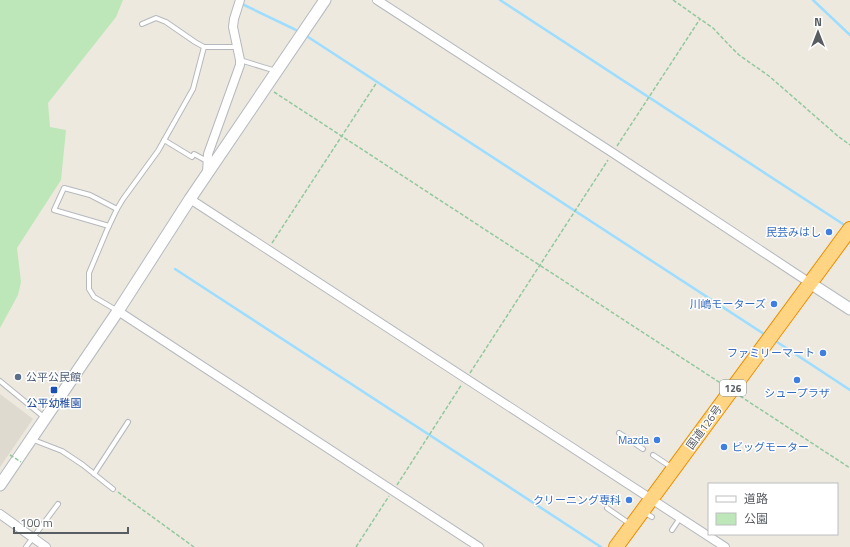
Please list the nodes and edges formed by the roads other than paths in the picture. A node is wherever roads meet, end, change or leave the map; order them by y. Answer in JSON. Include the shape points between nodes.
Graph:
{"nodes":[{"id":1,"x":240,"y":0,"type":"edge"},
{"id":2,"x":325,"y":0,"type":"edge"},
{"id":3,"x":377,"y":0,"type":"edge"},
{"id":4,"x":142,"y":24,"type":"dead end"},
{"id":5,"x":204,"y":47,"type":"junction"},
{"id":6,"x":237,"y":47,"type":"junction"},
{"id":7,"x":240,"y":60,"type":"junction"},
{"id":8,"x":277,"y":71,"type":"junction"},
{"id":9,"x":164,"y":140,"type":"junction"},
{"id":10,"x":208,"y":162,"type":"junction"},
{"id":11,"x":206,"y":174,"type":"junction"},
{"id":12,"x":190,"y":198,"type":"junction"},
{"id":13,"x":117,"y":209,"type":"junction"},
{"id":14,"x":109,"y":226,"type":"junction"},
{"id":15,"x":850,"y":229,"type":"edge"},
{"id":16,"x":810,"y":284,"type":"junction"},
{"id":17,"x":850,"y":309,"type":"edge"},
{"id":18,"x":118,"y":311,"type":"junction"},
{"id":19,"x":0,"y":381,"type":"edge"},
{"id":20,"x":45,"y":418,"type":"junction"},
{"id":21,"x":128,"y":422,"type":"dead end"},
{"id":22,"x":619,"y":433,"type":"dead end"},
{"id":23,"x":31,"y":439,"type":"junction"},
{"id":24,"x":643,"y":448,"type":"dead end"},
{"id":25,"x":653,"y":455,"type":"dead end"},
{"id":26,"x":673,"y":468,"type":"junction"},
{"id":27,"x":94,"y":474,"type":"junction"},
{"id":28,"x":0,"y":484,"type":"edge"},
{"id":29,"x":113,"y":489,"type":"road end"},
{"id":30,"x":651,"y":499,"type":"junction"},
{"id":31,"x":58,"y":504,"type":"dead end"},
{"id":32,"x":607,"y":508,"type":"dead end"},
{"id":33,"x":0,"y":514,"type":"edge"},
{"id":34,"x":640,"y":516,"type":"junction"},
{"id":35,"x":680,"y":518,"type":"junction"},
{"id":36,"x":672,"y":530,"type":"dead end"},
{"id":37,"x":33,"y":538,"type":"junction"},
{"id":38,"x":619,"y":546,"type":"edge"},
{"id":39,"x":26,"y":547,"type":"edge"},
{"id":40,"x":46,"y":547,"type":"edge"},
{"id":41,"x":479,"y":547,"type":"edge"},
{"id":42,"x":725,"y":547,"type":"edge"}],
"edges":[{"from":1,"to":6,"type":"street","via":[[233,27]]},
{"from":2,"to":8,"type":"street"},
{"from":3,"to":16,"type":"street"},
{"from":4,"to":5,"type":"lane","via":[[156,18]]},
{"from":5,"to":6,"type":"lane"},
{"from":5,"to":9,"type":"lane","via":[[193,89]]},
{"from":6,"to":7,"type":"street"},
{"from":7,"to":8,"type":"lane"},
{"from":7,"to":10,"type":"street","via":[[208,154]]},
{"from":8,"to":11,"type":"street"},
{"from":9,"to":10,"type":"lane","via":[[192,157],[194,154]]},
{"from":9,"to":13,"type":"lane"},
{"from":10,"to":11,"type":"street"},
{"from":11,"to":12,"type":"street"},
{"from":12,"to":18,"type":"street"},
{"from":12,"to":30,"type":"street"},
{"from":13,"to":14,"type":"lane"},
{"from":13,"to":14,"type":"lane","via":[[90,195],[64,188],[54,210]]},
{"from":14,"to":18,"type":"lane","via":[[89,273],[90,289],[94,297]]},
{"from":15,"to":16,"type":"highway","name":"国道126号","number":"126"},
{"from":16,"to":17,"type":"street"},
{"from":16,"to":26,"type":"highway","name":"国道126号","number":"126","via":[[714,418]]},
{"from":18,"to":20,"type":"street"},
{"from":18,"to":41,"type":"street"},
{"from":19,"to":20,"type":"lane"},
{"from":20,"to":23,"type":"street"},
{"from":21,"to":27,"type":"lane"},
{"from":22,"to":24,"type":"lane"},
{"from":23,"to":27,"type":"lane","via":[[62,451]]},
{"from":23,"to":28,"type":"street"},
{"from":25,"to":26,"type":"lane"},
{"from":26,"to":30,"type":"highway","name":"国道126号","number":"126"},
{"from":27,"to":29,"type":"lane"},
{"from":30,"to":34,"type":"highway","name":"国道126号","number":"126"},
{"from":30,"to":35,"type":"street"},
{"from":31,"to":37,"type":"lane"},
{"from":32,"to":34,"type":"lane"},
{"from":33,"to":37,"type":"street"},
{"from":34,"to":38,"type":"highway","name":"国道126号","number":"126"},
{"from":35,"to":36,"type":"lane"},
{"from":35,"to":42,"type":"street"},
{"from":37,"to":39,"type":"lane"},
{"from":37,"to":40,"type":"street"}]}
